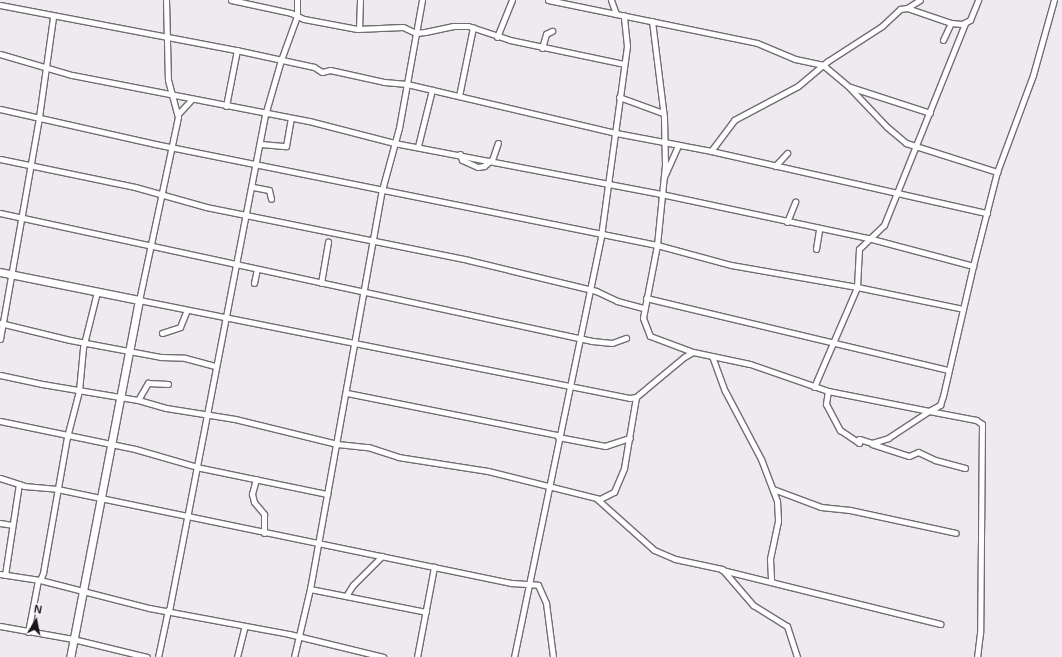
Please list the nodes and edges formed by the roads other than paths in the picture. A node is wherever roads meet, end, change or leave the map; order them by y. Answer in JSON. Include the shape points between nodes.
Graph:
{"nodes":[{"id":1,"x":166,"y":0,"type":"edge"},
{"id":2,"x":231,"y":0,"type":"edge"},
{"id":3,"x":297,"y":0,"type":"edge"},
{"id":4,"x":360,"y":0,"type":"edge"},
{"id":5,"x":422,"y":0,"type":"edge"},
{"id":6,"x":512,"y":0,"type":"edge"},
{"id":7,"x":548,"y":0,"type":"edge"},
{"id":8,"x":610,"y":0,"type":"edge"},
{"id":9,"x":920,"y":0,"type":"edge"},
{"id":10,"x":978,"y":0,"type":"edge"},
{"id":11,"x":1054,"y":0,"type":"edge"},
{"id":12,"x":0,"y":5,"type":"edge"},
{"id":13,"x":907,"y":8,"type":"junction"},
{"id":14,"x":616,"y":14,"type":"junction"},
{"id":15,"x":624,"y":15,"type":"junction"},
{"id":16,"x":297,"y":16,"type":"junction"},
{"id":17,"x":53,"y":17,"type":"junction"},
{"id":18,"x":652,"y":22,"type":"junction"},
{"id":19,"x":951,"y":23,"type":"junction"},
{"id":20,"x":965,"y":23,"type":"junction"},
{"id":21,"x":473,"y":27,"type":"junction"},
{"id":22,"x":359,"y":29,"type":"junction"},
{"id":23,"x":552,"y":31,"type":"dead end"},
{"id":24,"x":416,"y":33,"type":"junction"},
{"id":25,"x":167,"y":37,"type":"junction"},
{"id":26,"x":497,"y":37,"type":"junction"},
{"id":27,"x":943,"y":40,"type":"dead end"},
{"id":28,"x":542,"y":48,"type":"junction"},
{"id":29,"x":237,"y":50,"type":"junction"},
{"id":30,"x":0,"y":54,"type":"edge"},
{"id":31,"x":280,"y":60,"type":"junction"},
{"id":32,"x":624,"y":64,"type":"junction"},
{"id":33,"x":823,"y":65,"type":"junction"},
{"id":34,"x":47,"y":67,"type":"junction"},
{"id":35,"x":407,"y":84,"type":"junction"},
{"id":36,"x":849,"y":86,"type":"junction"},
{"id":37,"x":432,"y":90,"type":"junction"},
{"id":38,"x":171,"y":93,"type":"junction"},
{"id":39,"x":459,"y":96,"type":"junction"},
{"id":40,"x":619,"y":97,"type":"junction"},
{"id":41,"x":192,"y":99,"type":"junction"},
{"id":42,"x":226,"y":106,"type":"junction"},
{"id":43,"x":0,"y":109,"type":"edge"},
{"id":44,"x":663,"y":113,"type":"junction"},
{"id":45,"x":930,"y":113,"type":"junction"},
{"id":46,"x":178,"y":114,"type":"junction"},
{"id":47,"x":266,"y":115,"type":"junction"},
{"id":48,"x":39,"y":117,"type":"junction"},
{"id":49,"x":291,"y":118,"type":"junction"},
{"id":50,"x":616,"y":133,"type":"junction"},
{"id":51,"x":394,"y":143,"type":"junction"},
{"id":52,"x":664,"y":143,"type":"junction"},
{"id":53,"x":261,"y":144,"type":"junction"},
{"id":54,"x":498,"y":144,"type":"dead end"},
{"id":55,"x":678,"y":145,"type":"junction"},
{"id":56,"x":172,"y":146,"type":"junction"},
{"id":57,"x":418,"y":146,"type":"junction"},
{"id":58,"x":916,"y":147,"type":"junction"},
{"id":59,"x":711,"y":151,"type":"junction"},
{"id":60,"x":787,"y":153,"type":"dead end"},
{"id":61,"x":460,"y":154,"type":"junction"},
{"id":62,"x":0,"y":159,"type":"edge"},
{"id":63,"x":491,"y":160,"type":"junction"},
{"id":64,"x":257,"y":163,"type":"junction"},
{"id":65,"x":29,"y":165,"type":"junction"},
{"id":66,"x":775,"y":166,"type":"junction"},
{"id":67,"x":997,"y":172,"type":"junction"},
{"id":68,"x":662,"y":179,"type":"junction"},
{"id":69,"x":608,"y":183,"type":"junction"},
{"id":70,"x":253,"y":187,"type":"junction"},
{"id":71,"x":382,"y":190,"type":"junction"},
{"id":72,"x":162,"y":194,"type":"junction"},
{"id":73,"x":661,"y":194,"type":"junction"},
{"id":74,"x":898,"y":194,"type":"junction"},
{"id":75,"x":271,"y":199,"type":"dead end"},
{"id":76,"x":795,"y":202,"type":"dead end"},
{"id":77,"x":0,"y":213,"type":"edge"},
{"id":78,"x":987,"y":213,"type":"junction"},
{"id":79,"x":248,"y":214,"type":"junction"},
{"id":80,"x":22,"y":218,"type":"junction"},
{"id":81,"x":787,"y":222,"type":"junction"},
{"id":82,"x":819,"y":229,"type":"junction"},
{"id":83,"x":601,"y":236,"type":"junction"},
{"id":84,"x":868,"y":238,"type":"junction"},
{"id":85,"x":375,"y":241,"type":"junction"},
{"id":86,"x":328,"y":242,"type":"dead end"},
{"id":87,"x":151,"y":245,"type":"junction"},
{"id":88,"x":657,"y":245,"type":"junction"},
{"id":89,"x":816,"y":249,"type":"dead end"},
{"id":90,"x":236,"y":263,"type":"junction"},
{"id":91,"x":973,"y":266,"type":"junction"},
{"id":92,"x":257,"y":269,"type":"junction"},
{"id":93,"x":0,"y":272,"type":"edge"},
{"id":94,"x":12,"y":274,"type":"junction"},
{"id":95,"x":254,"y":283,"type":"dead end"},
{"id":96,"x":321,"y":283,"type":"junction"},
{"id":97,"x":857,"y":287,"type":"junction"},
{"id":98,"x":589,"y":289,"type":"junction"},
{"id":99,"x":97,"y":292,"type":"junction"},
{"id":100,"x":364,"y":292,"type":"junction"},
{"id":101,"x":646,"y":298,"type":"junction"},
{"id":102,"x":139,"y":300,"type":"junction"},
{"id":103,"x":644,"y":308,"type":"junction"},
{"id":104,"x":963,"y":309,"type":"junction"},
{"id":105,"x":187,"y":310,"type":"junction"},
{"id":106,"x":225,"y":318,"type":"junction"},
{"id":107,"x":1,"y":323,"type":"edge"},
{"id":108,"x":162,"y":333,"type":"dead end"},
{"id":109,"x":578,"y":338,"type":"junction"},
{"id":110,"x":626,"y":338,"type":"dead end"},
{"id":111,"x":0,"y":339,"type":"edge"},
{"id":112,"x":833,"y":342,"type":"junction"},
{"id":113,"x":85,"y":343,"type":"junction"},
{"id":114,"x":354,"y":344,"type":"junction"},
{"id":115,"x":128,"y":349,"type":"junction"},
{"id":116,"x":693,"y":352,"type":"junction"},
{"id":117,"x":712,"y":356,"type":"junction"},
{"id":118,"x":215,"y":366,"type":"junction"},
{"id":119,"x":949,"y":370,"type":"junction"},
{"id":120,"x":0,"y":375,"type":"edge"},
{"id":121,"x":168,"y":384,"type":"dead end"},
{"id":122,"x":570,"y":386,"type":"junction"},
{"id":123,"x":814,"y":387,"type":"junction"},
{"id":124,"x":79,"y":391,"type":"junction"},
{"id":125,"x":828,"y":392,"type":"junction"},
{"id":126,"x":347,"y":393,"type":"junction"},
{"id":127,"x":119,"y":396,"type":"junction"},
{"id":128,"x":636,"y":397,"type":"junction"},
{"id":129,"x":138,"y":400,"type":"junction"},
{"id":130,"x":929,"y":411,"type":"junction"},
{"id":131,"x":206,"y":415,"type":"junction"},
{"id":132,"x":0,"y":421,"type":"edge"},
{"id":133,"x":558,"y":436,"type":"junction"},
{"id":134,"x":67,"y":437,"type":"junction"},
{"id":135,"x":630,"y":438,"type":"junction"},
{"id":136,"x":859,"y":439,"type":"junction"},
{"id":137,"x":110,"y":444,"type":"junction"},
{"id":138,"x":337,"y":444,"type":"junction"},
{"id":139,"x":196,"y":466,"type":"junction"},
{"id":140,"x":964,"y":468,"type":"dead end"},
{"id":141,"x":0,"y":478,"type":"edge"},
{"id":142,"x":256,"y":479,"type":"junction"},
{"id":143,"x":19,"y":484,"type":"junction"},
{"id":144,"x":547,"y":488,"type":"junction"},
{"id":145,"x":57,"y":489,"type":"junction"},
{"id":146,"x":773,"y":489,"type":"junction"},
{"id":147,"x":327,"y":494,"type":"junction"},
{"id":148,"x":99,"y":499,"type":"junction"},
{"id":149,"x":597,"y":499,"type":"junction"},
{"id":150,"x":187,"y":516,"type":"junction"},
{"id":151,"x":0,"y":522,"type":"edge"},
{"id":152,"x":12,"y":525,"type":"junction"},
{"id":153,"x":264,"y":533,"type":"junction"},
{"id":154,"x":956,"y":533,"type":"dead end"},
{"id":155,"x":318,"y":542,"type":"junction"},
{"id":156,"x":382,"y":556,"type":"junction"},
{"id":157,"x":434,"y":567,"type":"junction"},
{"id":158,"x":722,"y":570,"type":"junction"},
{"id":159,"x":3,"y":574,"type":"edge"},
{"id":160,"x":39,"y":580,"type":"junction"},
{"id":161,"x":771,"y":582,"type":"junction"},
{"id":162,"x":530,"y":583,"type":"junction"},
{"id":163,"x":310,"y":588,"type":"junction"},
{"id":164,"x":82,"y":590,"type":"junction"},
{"id":165,"x":346,"y":596,"type":"junction"},
{"id":166,"x":168,"y":611,"type":"junction"},
{"id":167,"x":426,"y":612,"type":"junction"},
{"id":168,"x":940,"y":624,"type":"dead end"},
{"id":169,"x":0,"y":626,"type":"edge"},
{"id":170,"x":245,"y":626,"type":"junction"},
{"id":171,"x":28,"y":632,"type":"junction"},
{"id":172,"x":300,"y":637,"type":"junction"},
{"id":173,"x":73,"y":639,"type":"junction"},
{"id":174,"x":70,"y":657,"type":"edge"},
{"id":175,"x":147,"y":657,"type":"edge"},
{"id":176,"x":158,"y":657,"type":"edge"},
{"id":177,"x":237,"y":657,"type":"edge"},
{"id":178,"x":294,"y":657,"type":"edge"},
{"id":179,"x":383,"y":657,"type":"edge"},
{"id":180,"x":417,"y":657,"type":"edge"},
{"id":181,"x":514,"y":657,"type":"edge"},
{"id":182,"x":553,"y":657,"type":"edge"},
{"id":183,"x":797,"y":657,"type":"edge"},
{"id":184,"x":977,"y":657,"type":"edge"}],
"edges":[{"from":1,"to":25,"type":"street"},
{"from":2,"to":16,"type":"street"},
{"from":3,"to":16,"type":"street"},
{"from":4,"to":22,"type":"street"},
{"from":5,"to":24,"type":"street"},
{"from":6,"to":26,"type":"street"},
{"from":7,"to":14,"type":"street"},
{"from":8,"to":14,"type":"street"},
{"from":9,"to":13,"type":"street"},
{"from":10,"to":20,"type":"street","via":[[970,20]]},
{"from":11,"to":67,"type":"street","via":[[1029,88]]},
{"from":12,"to":17,"type":"street"},
{"from":13,"to":19,"type":"street"},
{"from":13,"to":33,"type":"street","via":[[900,9],[868,36]]},
{"from":14,"to":15,"type":"street"},
{"from":15,"to":18,"type":"street"},
{"from":15,"to":32,"type":"street","via":[[627,39]]},
{"from":16,"to":22,"type":"street","via":[[313,22]]},
{"from":16,"to":31,"type":"street"},
{"from":17,"to":25,"type":"street"},
{"from":17,"to":34,"type":"street"},
{"from":18,"to":33,"type":"street","via":[[757,43],[795,59]]},
{"from":18,"to":44,"type":"street"},
{"from":19,"to":20,"type":"street"},
{"from":19,"to":27,"type":"street"},
{"from":20,"to":45,"type":"street"},
{"from":21,"to":24,"type":"street","via":[[460,25]]},
{"from":21,"to":26,"type":"street"},
{"from":21,"to":39,"type":"street"},
{"from":22,"to":24,"type":"street","via":[[403,26]]},
{"from":23,"to":28,"type":"street","via":[[546,34]]},
{"from":24,"to":35,"type":"street"},
{"from":25,"to":29,"type":"street"},
{"from":25,"to":38,"type":"street","via":[[168,80]]},
{"from":26,"to":28,"type":"street"},
{"from":28,"to":32,"type":"street"},
{"from":29,"to":31,"type":"street"},
{"from":29,"to":42,"type":"street"},
{"from":30,"to":34,"type":"street"},
{"from":31,"to":35,"type":"street","via":[[314,67],[322,72],[330,70],[384,82]]},
{"from":31,"to":47,"type":"street"},
{"from":32,"to":40,"type":"street"},
{"from":33,"to":36,"type":"street"},
{"from":33,"to":59,"type":"street","via":[[798,86],[734,120]]},
{"from":34,"to":38,"type":"street","via":[[81,77]]},
{"from":34,"to":48,"type":"street"},
{"from":35,"to":37,"type":"street"},
{"from":35,"to":51,"type":"street"},
{"from":36,"to":45,"type":"street"},
{"from":36,"to":58,"type":"street","via":[[898,137]]},
{"from":37,"to":39,"type":"street"},
{"from":37,"to":57,"type":"street"},
{"from":38,"to":41,"type":"street"},
{"from":38,"to":46,"type":"street"},
{"from":39,"to":50,"type":"street"},
{"from":40,"to":44,"type":"street"},
{"from":40,"to":50,"type":"street"},
{"from":41,"to":42,"type":"street"},
{"from":41,"to":46,"type":"street"},
{"from":42,"to":47,"type":"street"},
{"from":43,"to":48,"type":"street"},
{"from":44,"to":52,"type":"street"},
{"from":45,"to":58,"type":"street"},
{"from":46,"to":56,"type":"street"},
{"from":47,"to":49,"type":"street"},
{"from":47,"to":53,"type":"street"},
{"from":48,"to":56,"type":"street"},
{"from":48,"to":65,"type":"street"},
{"from":49,"to":51,"type":"street"},
{"from":49,"to":53,"type":"street","via":[[286,146]]},
{"from":50,"to":52,"type":"street"},
{"from":50,"to":69,"type":"street"},
{"from":51,"to":57,"type":"street"},
{"from":51,"to":71,"type":"street"},
{"from":52,"to":55,"type":"street"},
{"from":52,"to":68,"type":"street"},
{"from":53,"to":64,"type":"street"},
{"from":54,"to":63,"type":"street"},
{"from":55,"to":59,"type":"street"},
{"from":55,"to":68,"type":"street"},
{"from":56,"to":64,"type":"street"},
{"from":56,"to":72,"type":"street"},
{"from":57,"to":61,"type":"street"},
{"from":58,"to":67,"type":"street"},
{"from":58,"to":74,"type":"street"},
{"from":59,"to":66,"type":"street"},
{"from":60,"to":66,"type":"street"},
{"from":61,"to":63,"type":"street"},
{"from":61,"to":63,"type":"street","via":[[462,160],[478,167]]},
{"from":62,"to":65,"type":"street"},
{"from":63,"to":69,"type":"street"},
{"from":64,"to":70,"type":"street"},
{"from":64,"to":71,"type":"street"},
{"from":65,"to":72,"type":"street"},
{"from":65,"to":80,"type":"street"},
{"from":66,"to":74,"type":"street"},
{"from":67,"to":78,"type":"street"},
{"from":68,"to":73,"type":"street"},
{"from":69,"to":73,"type":"street"},
{"from":69,"to":83,"type":"street"},
{"from":70,"to":75,"type":"street","via":[[269,190]]},
{"from":70,"to":79,"type":"street"},
{"from":71,"to":83,"type":"street"},
{"from":71,"to":85,"type":"street"},
{"from":72,"to":79,"type":"street","via":[[206,207]]},
{"from":72,"to":87,"type":"street"},
{"from":73,"to":81,"type":"street"},
{"from":73,"to":88,"type":"street"},
{"from":74,"to":78,"type":"street"},
{"from":74,"to":84,"type":"street","via":[[884,225]]},
{"from":76,"to":81,"type":"street"},
{"from":77,"to":80,"type":"street"},
{"from":78,"to":91,"type":"street"},
{"from":79,"to":85,"type":"street"},
{"from":79,"to":90,"type":"street"},
{"from":80,"to":87,"type":"street"},
{"from":80,"to":94,"type":"street"},
{"from":81,"to":82,"type":"street"},
{"from":82,"to":84,"type":"street"},
{"from":82,"to":89,"type":"street"},
{"from":83,"to":88,"type":"street"},
{"from":83,"to":98,"type":"street"},
{"from":84,"to":91,"type":"street"},
{"from":84,"to":97,"type":"street","via":[[859,249]]},
{"from":85,"to":98,"type":"street"},
{"from":85,"to":100,"type":"street"},
{"from":86,"to":96,"type":"street"},
{"from":87,"to":90,"type":"street"},
{"from":87,"to":102,"type":"street"},
{"from":88,"to":97,"type":"street","via":[[730,265]]},
{"from":88,"to":101,"type":"street"},
{"from":90,"to":92,"type":"street"},
{"from":90,"to":106,"type":"street"},
{"from":91,"to":104,"type":"street"},
{"from":92,"to":95,"type":"street"},
{"from":92,"to":96,"type":"street"},
{"from":93,"to":94,"type":"street"},
{"from":94,"to":99,"type":"street"},
{"from":94,"to":107,"type":"street"},
{"from":96,"to":100,"type":"street"},
{"from":97,"to":104,"type":"street"},
{"from":97,"to":112,"type":"street"},
{"from":98,"to":103,"type":"street"},
{"from":98,"to":109,"type":"street"},
{"from":99,"to":102,"type":"street"},
{"from":99,"to":113,"type":"street"},
{"from":100,"to":109,"type":"street"},
{"from":100,"to":114,"type":"street"},
{"from":101,"to":103,"type":"street"},
{"from":101,"to":112,"type":"street"},
{"from":102,"to":105,"type":"street"},
{"from":102,"to":115,"type":"street"},
{"from":103,"to":116,"type":"street","via":[[644,324],[650,336]]},
{"from":104,"to":119,"type":"street"},
{"from":105,"to":106,"type":"street"},
{"from":105,"to":108,"type":"street","via":[[180,327]]},
{"from":106,"to":114,"type":"street"},
{"from":106,"to":118,"type":"street"},
{"from":107,"to":111,"type":"street"},
{"from":107,"to":113,"type":"street"},
{"from":109,"to":110,"type":"street","via":[[612,343]]},
{"from":109,"to":122,"type":"street"},
{"from":112,"to":119,"type":"street"},
{"from":112,"to":123,"type":"street"},
{"from":113,"to":115,"type":"street"},
{"from":113,"to":124,"type":"street"},
{"from":114,"to":122,"type":"street"},
{"from":114,"to":126,"type":"street"},
{"from":115,"to":118,"type":"street","via":[[161,357],[185,358]]},
{"from":115,"to":127,"type":"street"},
{"from":116,"to":117,"type":"street"},
{"from":116,"to":128,"type":"street"},
{"from":117,"to":123,"type":"street","via":[[750,364]]},
{"from":117,"to":146,"type":"street","via":[[725,391],[761,459]]},
{"from":118,"to":131,"type":"street"},
{"from":119,"to":130,"type":"street","via":[[940,405]]},
{"from":120,"to":124,"type":"street"},
{"from":121,"to":129,"type":"street","via":[[148,383]]},
{"from":122,"to":128,"type":"street"},
{"from":122,"to":133,"type":"street"},
{"from":123,"to":125,"type":"street"},
{"from":124,"to":127,"type":"street"},
{"from":124,"to":134,"type":"street"},
{"from":125,"to":130,"type":"street"},
{"from":125,"to":136,"type":"street","via":[[826,404],[840,430],[859,443]]},
{"from":126,"to":133,"type":"street"},
{"from":126,"to":138,"type":"street"},
{"from":127,"to":129,"type":"street"},
{"from":127,"to":137,"type":"street"},
{"from":128,"to":135,"type":"street"},
{"from":129,"to":131,"type":"street"},
{"from":130,"to":136,"type":"street","via":[[888,438],[872,443]]},
{"from":130,"to":184,"type":"street","via":[[976,420],[982,424],[980,633]]},
{"from":131,"to":138,"type":"street"},
{"from":131,"to":139,"type":"street"},
{"from":132,"to":134,"type":"street"},
{"from":133,"to":135,"type":"street","via":[[604,446]]},
{"from":133,"to":144,"type":"street"},
{"from":134,"to":137,"type":"street"},
{"from":134,"to":145,"type":"street"},
{"from":135,"to":149,"type":"street","via":[[624,468],[614,492],[606,498]]},
{"from":136,"to":140,"type":"street","via":[[909,456],[918,452]]},
{"from":137,"to":139,"type":"street"},
{"from":137,"to":148,"type":"street"},
{"from":138,"to":144,"type":"street","via":[[356,445],[398,457],[488,472]]},
{"from":138,"to":147,"type":"street"},
{"from":139,"to":142,"type":"street"},
{"from":139,"to":150,"type":"street"},
{"from":141,"to":143,"type":"street"},
{"from":142,"to":147,"type":"street"},
{"from":142,"to":153,"type":"street","via":[[253,498],[264,514]]},
{"from":143,"to":145,"type":"street"},
{"from":143,"to":152,"type":"street"},
{"from":144,"to":149,"type":"street"},
{"from":144,"to":162,"type":"street"},
{"from":145,"to":148,"type":"street"},
{"from":145,"to":160,"type":"street","via":[[43,573]]},
{"from":146,"to":154,"type":"street","via":[[821,507],[850,510]]},
{"from":146,"to":161,"type":"street","via":[[779,508],[770,559]]},
{"from":147,"to":155,"type":"street"},
{"from":148,"to":150,"type":"street"},
{"from":148,"to":164,"type":"street"},
{"from":149,"to":158,"type":"street","via":[[654,550],[675,559]]},
{"from":150,"to":153,"type":"street"},
{"from":150,"to":166,"type":"street"},
{"from":151,"to":152,"type":"street"},
{"from":152,"to":159,"type":"street"},
{"from":153,"to":155,"type":"street"},
{"from":155,"to":156,"type":"street"},
{"from":155,"to":163,"type":"street"},
{"from":156,"to":157,"type":"street"},
{"from":156,"to":165,"type":"street","via":[[353,585]]},
{"from":157,"to":162,"type":"street","via":[[512,583]]},
{"from":157,"to":167,"type":"street"},
{"from":158,"to":161,"type":"street"},
{"from":158,"to":183,"type":"street","via":[[753,605],[788,626]]},
{"from":159,"to":160,"type":"street"},
{"from":160,"to":164,"type":"street"},
{"from":160,"to":171,"type":"street"},
{"from":161,"to":168,"type":"street"},
{"from":162,"to":181,"type":"street"},
{"from":162,"to":182,"type":"street","via":[[538,585],[545,597]]},
{"from":163,"to":165,"type":"street"},
{"from":163,"to":172,"type":"street"},
{"from":164,"to":166,"type":"street"},
{"from":164,"to":173,"type":"street"},
{"from":165,"to":167,"type":"street"},
{"from":166,"to":170,"type":"street"},
{"from":166,"to":176,"type":"street"},
{"from":167,"to":180,"type":"street"},
{"from":169,"to":171,"type":"street"},
{"from":170,"to":172,"type":"street"},
{"from":170,"to":177,"type":"street"},
{"from":171,"to":173,"type":"street"},
{"from":172,"to":178,"type":"street"},
{"from":172,"to":179,"type":"street"},
{"from":173,"to":174,"type":"street"},
{"from":173,"to":175,"type":"street"}]}
